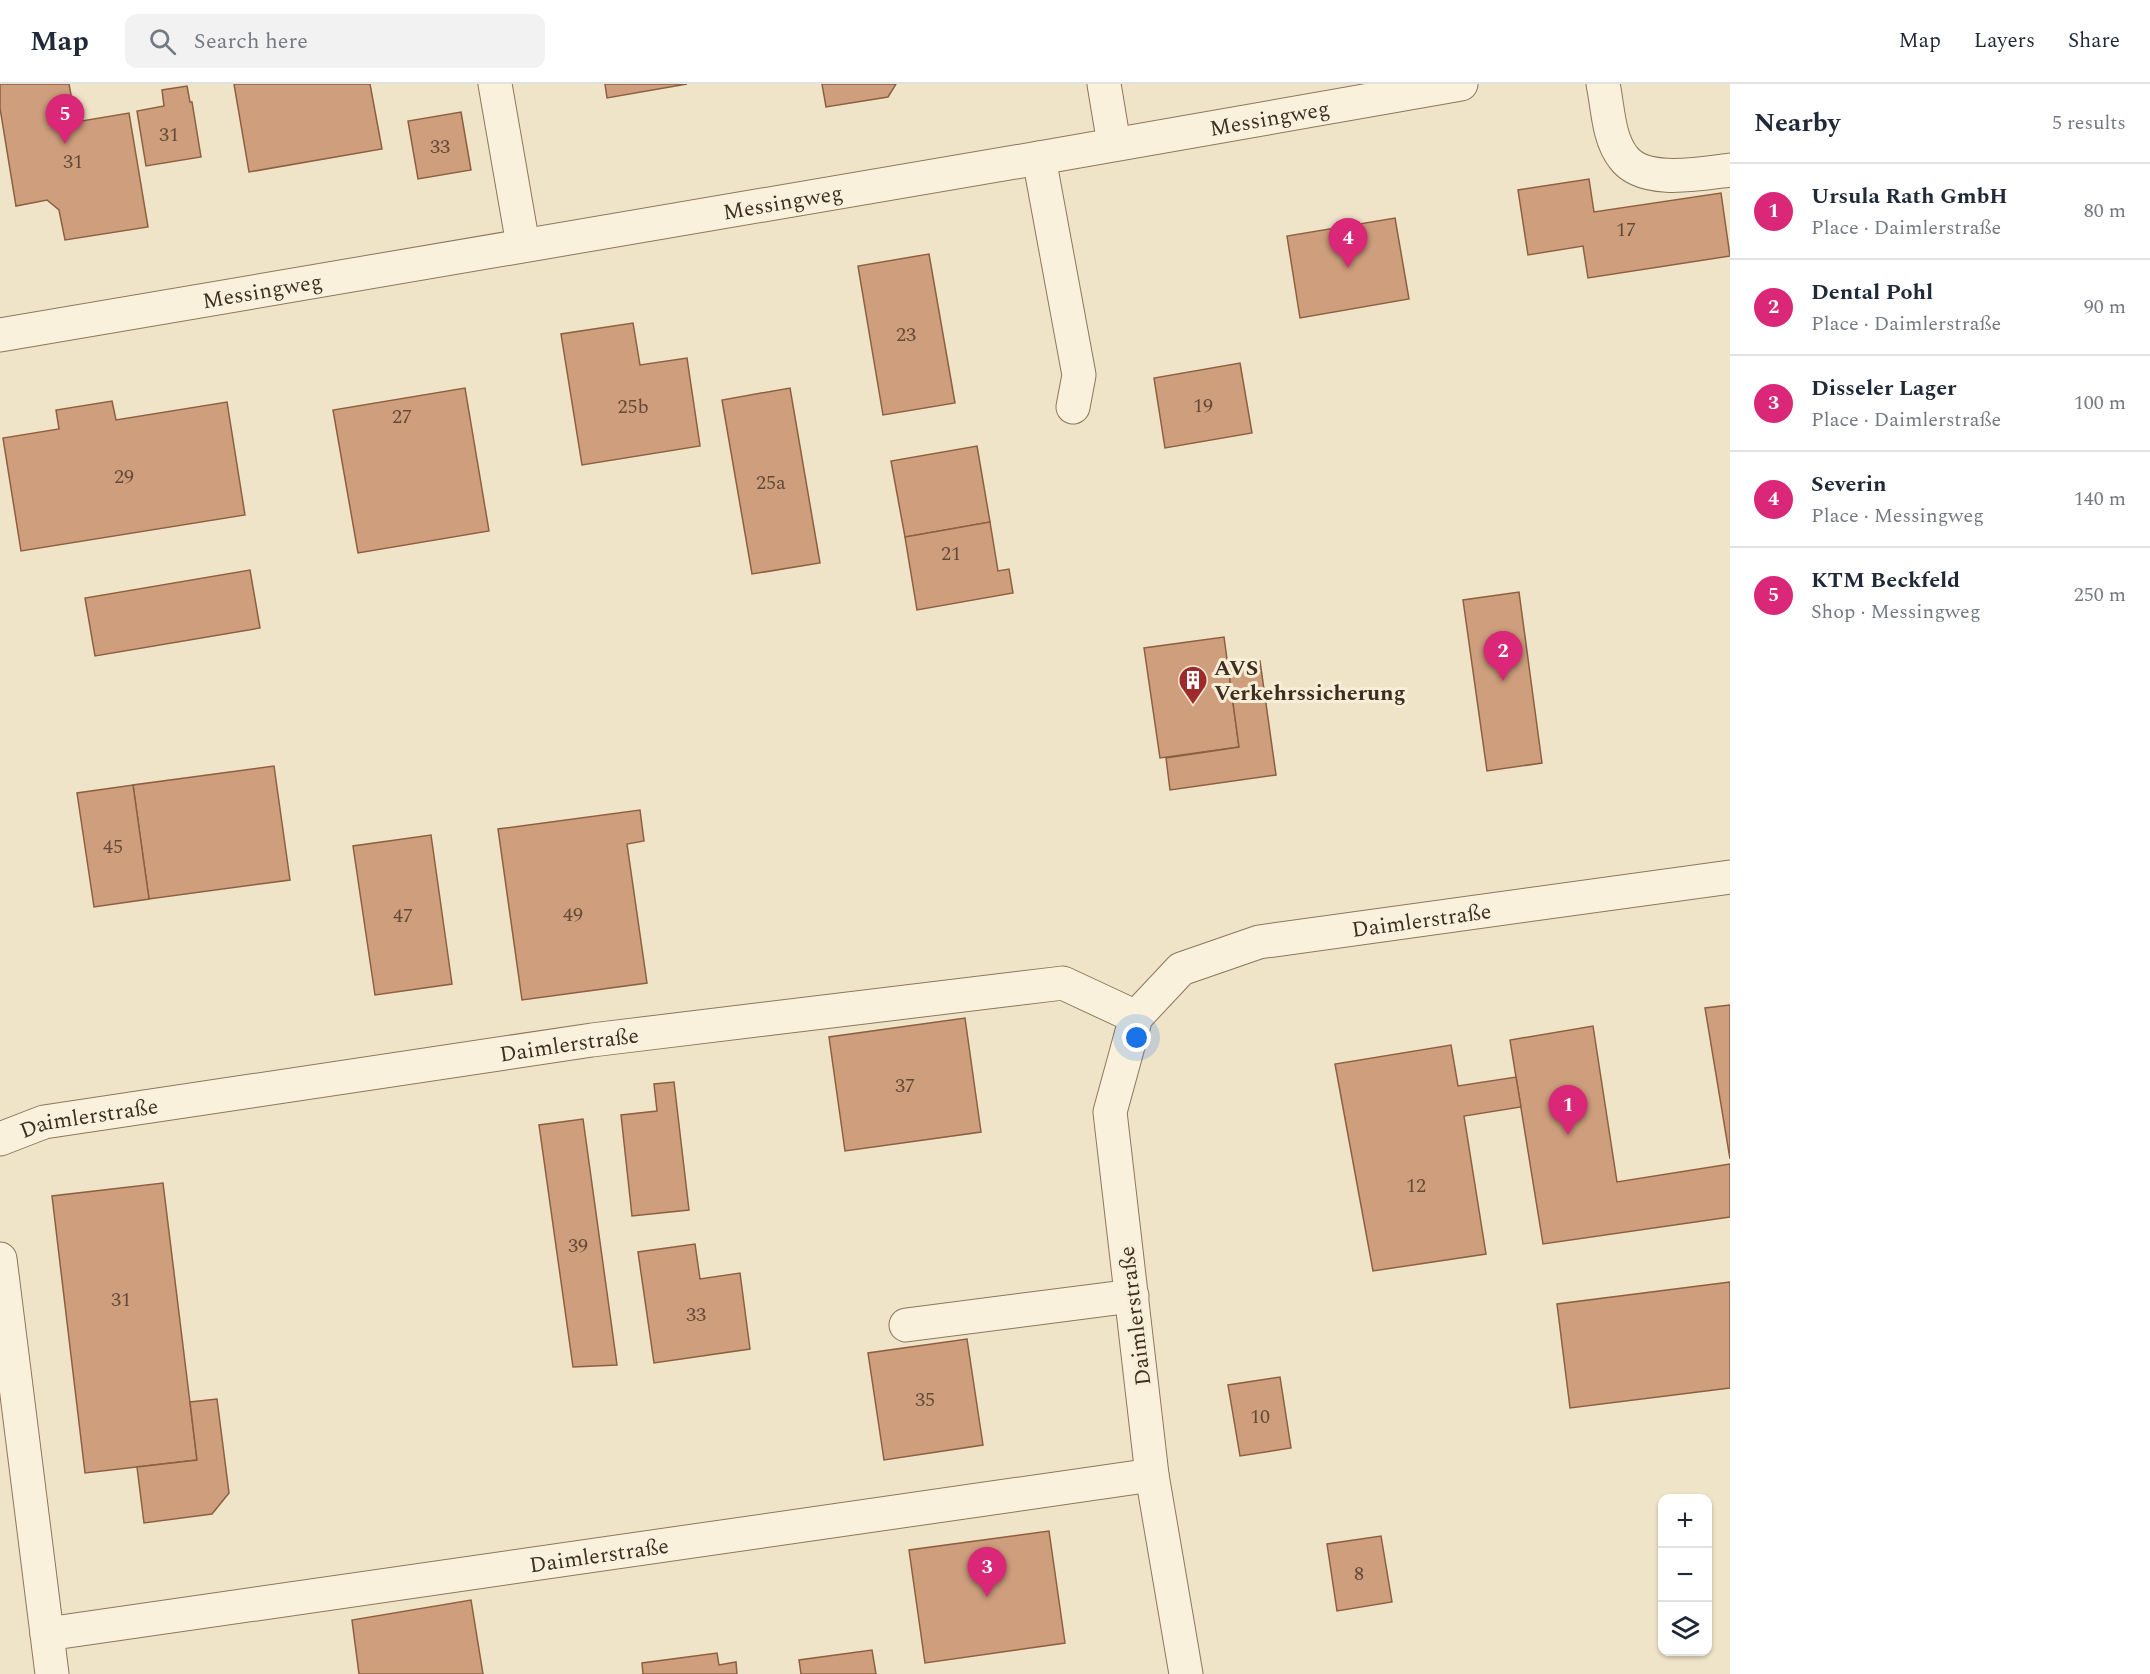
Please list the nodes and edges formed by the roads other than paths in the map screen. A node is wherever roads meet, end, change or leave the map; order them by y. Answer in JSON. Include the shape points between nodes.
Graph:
{"nodes":[{"id":1,"x":495,"y":84,"type":"edge"},
{"id":2,"x":1104,"y":84,"type":"edge"},
{"id":3,"x":1461,"y":84,"type":"edge"},
{"id":4,"x":1603,"y":84,"type":"edge"},
{"id":5,"x":1384,"y":90,"type":"edge"},
{"id":6,"x":1114,"y":144,"type":"junction"},
{"id":7,"x":1039,"y":158,"type":"junction"},
{"id":8,"x":1730,"y":170,"type":"edge"},
{"id":9,"x":524,"y":245,"type":"junction"},
{"id":10,"x":0,"y":335,"type":"edge"},
{"id":11,"x":1073,"y":407,"type":"dead end"},
{"id":12,"x":1730,"y":877,"type":"edge"},
{"id":13,"x":1136,"y":1017,"type":"junction"},
{"id":14,"x":0,"y":1139,"type":"edge"},
{"id":15,"x":0,"y":1259,"type":"edge"},
{"id":16,"x":1132,"y":1296,"type":"junction"},
{"id":17,"x":906,"y":1325,"type":"dead end"},
{"id":18,"x":1152,"y":1475,"type":"junction"},
{"id":19,"x":47,"y":1634,"type":"junction"},
{"id":20,"x":52,"y":1674,"type":"edge"},
{"id":21,"x":1186,"y":1674,"type":"edge"}],
"edges":[{"from":1,"to":9,"type":"street"},
{"from":2,"to":6,"type":"street"},
{"from":3,"to":5,"type":"street","name":"Messingweg"},
{"from":4,"to":8,"type":"street","via":[[1612,134],[1622,156],[1633,168],[1676,175]]},
{"from":5,"to":6,"type":"street","name":"Messingweg"},
{"from":6,"to":7,"type":"street","name":"Messingweg"},
{"from":7,"to":9,"type":"street","name":"Messingweg"},
{"from":7,"to":11,"type":"street","via":[[1079,375]]},
{"from":9,"to":10,"type":"street","name":"Messingweg"},
{"from":12,"to":13,"type":"street","name":"Daimlerstraße","via":[[1259,942],[1181,969]]},
{"from":13,"to":14,"type":"street","name":"Daimlerstraße","via":[[1063,983],[580,1042],[44,1122]]},
{"from":13,"to":16,"type":"street","name":"Daimlerstraße","via":[[1110,1112]]},
{"from":15,"to":19,"type":"street"},
{"from":16,"to":17,"type":"street"},
{"from":16,"to":18,"type":"street","name":"Daimlerstraße"},
{"from":18,"to":19,"type":"street","name":"Daimlerstraße"},
{"from":18,"to":21,"type":"street","name":"Daimlerstraße"},
{"from":19,"to":20,"type":"street"}]}
